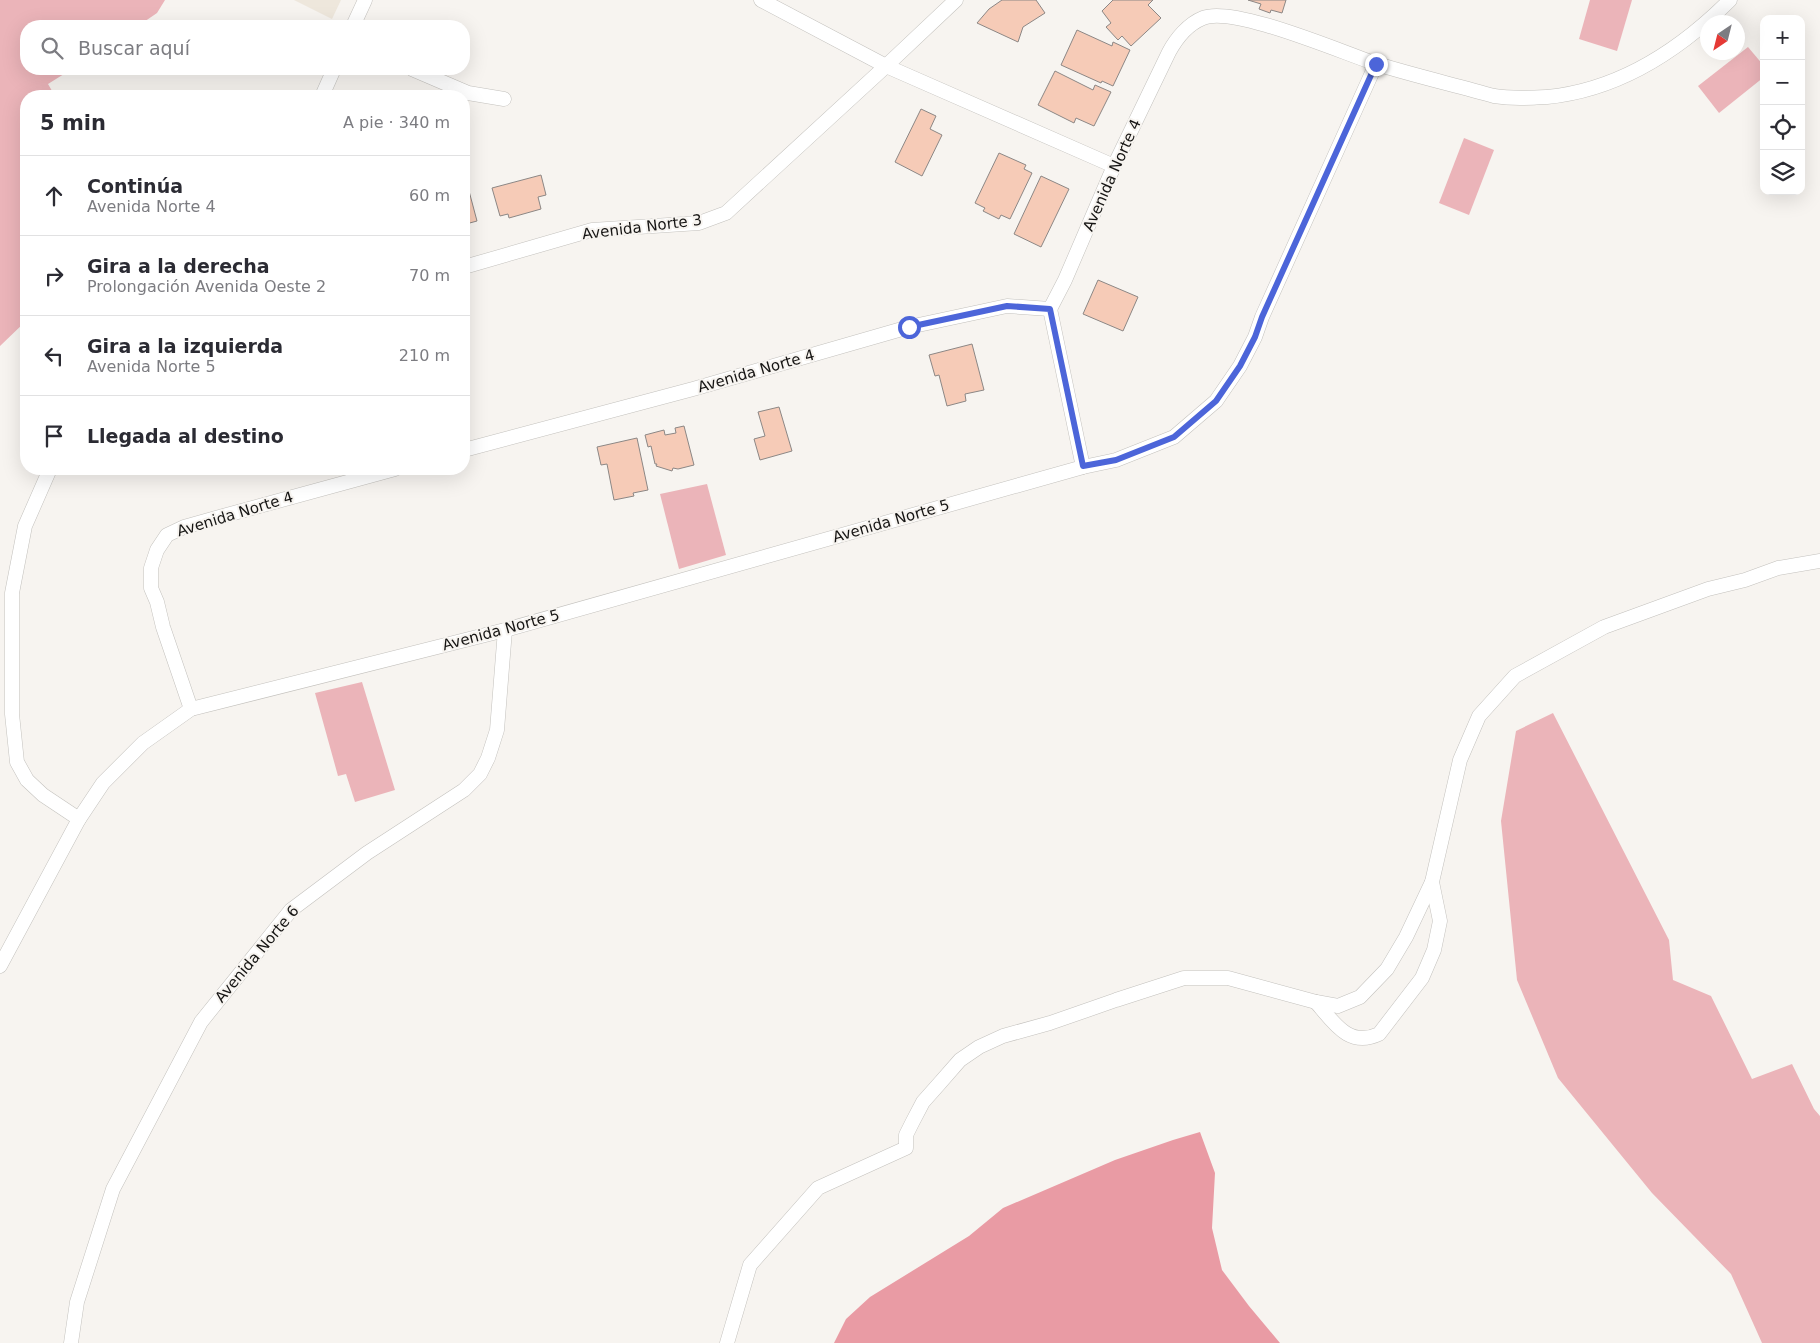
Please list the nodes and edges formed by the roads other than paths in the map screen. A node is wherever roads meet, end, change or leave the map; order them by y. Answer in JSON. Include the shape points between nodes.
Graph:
{"nodes":[{"id":1,"x":365,"y":0,"type":"edge"},
{"id":2,"x":761,"y":0,"type":"edge"},
{"id":3,"x":956,"y":0,"type":"edge"},
{"id":4,"x":1730,"y":0,"type":"edge"},
{"id":5,"x":356,"y":20,"type":"edge"},
{"id":6,"x":1376,"y":64,"type":"junction"},
{"id":7,"x":886,"y":66,"type":"junction"},
{"id":8,"x":331,"y":75,"type":"edge"},
{"id":9,"x":426,"y":75,"type":"edge"},
{"id":10,"x":325,"y":90,"type":"edge"},
{"id":11,"x":461,"y":90,"type":"edge"},
{"id":12,"x":470,"y":93,"type":"edge"},
{"id":13,"x":504,"y":99,"type":"dead end"},
{"id":14,"x":1114,"y":166,"type":"junction"},
{"id":15,"x":470,"y":265,"type":"edge"},
{"id":16,"x":1050,"y":309,"type":"junction"},
{"id":17,"x":470,"y":448,"type":"edge"},
{"id":18,"x":1083,"y":466,"type":"junction"},
{"id":19,"x":47,"y":475,"type":"edge"},
{"id":20,"x":373,"y":475,"type":"edge"},
{"id":21,"x":1820,"y":561,"type":"edge"},
{"id":22,"x":505,"y":630,"type":"junction"},
{"id":23,"x":191,"y":709,"type":"junction"},
{"id":24,"x":79,"y":819,"type":"junction"},
{"id":25,"x":1432,"y":882,"type":"junction"},
{"id":26,"x":0,"y":966,"type":"edge"},
{"id":27,"x":1316,"y":1002,"type":"junction"},
{"id":28,"x":70,"y":1343,"type":"edge"},
{"id":29,"x":727,"y":1343,"type":"edge"}],
"edges":[{"from":1,"to":5,"type":"street"},
{"from":2,"to":7,"type":"street"},
{"from":3,"to":7,"type":"street","name":"Avenida Norte 3"},
{"from":4,"to":6,"type":"street","name":"Avenida Norte 4","via":[[1659,58],[1631,74],[1574,94],[1508,99]]},
{"from":6,"to":14,"type":"street","name":"Avenida Norte 4","via":[[1286,30],[1222,15],[1203,17],[1176,38]]},
{"from":6,"to":18,"type":"street","name":"Avenida Norte 5","via":[[1255,337],[1216,401],[1174,437],[1116,460]]},
{"from":7,"to":14,"type":"street"},
{"from":7,"to":15,"type":"street","name":"Avenida Norte 3","via":[[726,213],[699,223],[592,230]]},
{"from":8,"to":10,"type":"street"},
{"from":9,"to":11,"type":"street"},
{"from":12,"to":13,"type":"street"},
{"from":14,"to":16,"type":"street","name":"Avenida Norte 4"},
{"from":16,"to":17,"type":"street","name":"Avenida Norte 4","via":[[1007,306],[909,327]]},
{"from":16,"to":18,"type":"street"},
{"from":18,"to":22,"type":"street","name":"Avenida Norte 5"},
{"from":19,"to":24,"type":"street","via":[[25,526],[12,593],[12,714],[17,762],[27,780]]},
{"from":20,"to":23,"type":"street","name":"Avenida Norte 4","via":[[184,527],[167,536],[157,550],[151,568],[151,588]]},
{"from":21,"to":25,"type":"street","via":[[1778,568],[1708,589],[1612,624],[1515,676],[1479,716],[1460,760]]},
{"from":22,"to":23,"type":"street","name":"Avenida Norte 5"},
{"from":22,"to":28,"type":"street","name":"Avenida Norte 6","via":[[497,730],[480,774],[464,790],[367,852],[291,910],[201,1022],[114,1189],[76,1302]]},
{"from":23,"to":24,"type":"street","via":[[142,743],[103,784]]},
{"from":24,"to":26,"type":"street"},
{"from":25,"to":27,"type":"street","via":[[1387,969],[1367,990],[1360,997],[1338,1006]]},
{"from":25,"to":27,"type":"street","via":[[1440,921],[1434,950],[1422,978],[1379,1034],[1369,1039],[1358,1038],[1339,1030]]},
{"from":27,"to":29,"type":"street","via":[[1228,978],[1184,978],[1003,1036],[979,1047],[960,1060],[923,1102],[906,1135],[906,1148],[818,1188],[750,1265]]}]}
